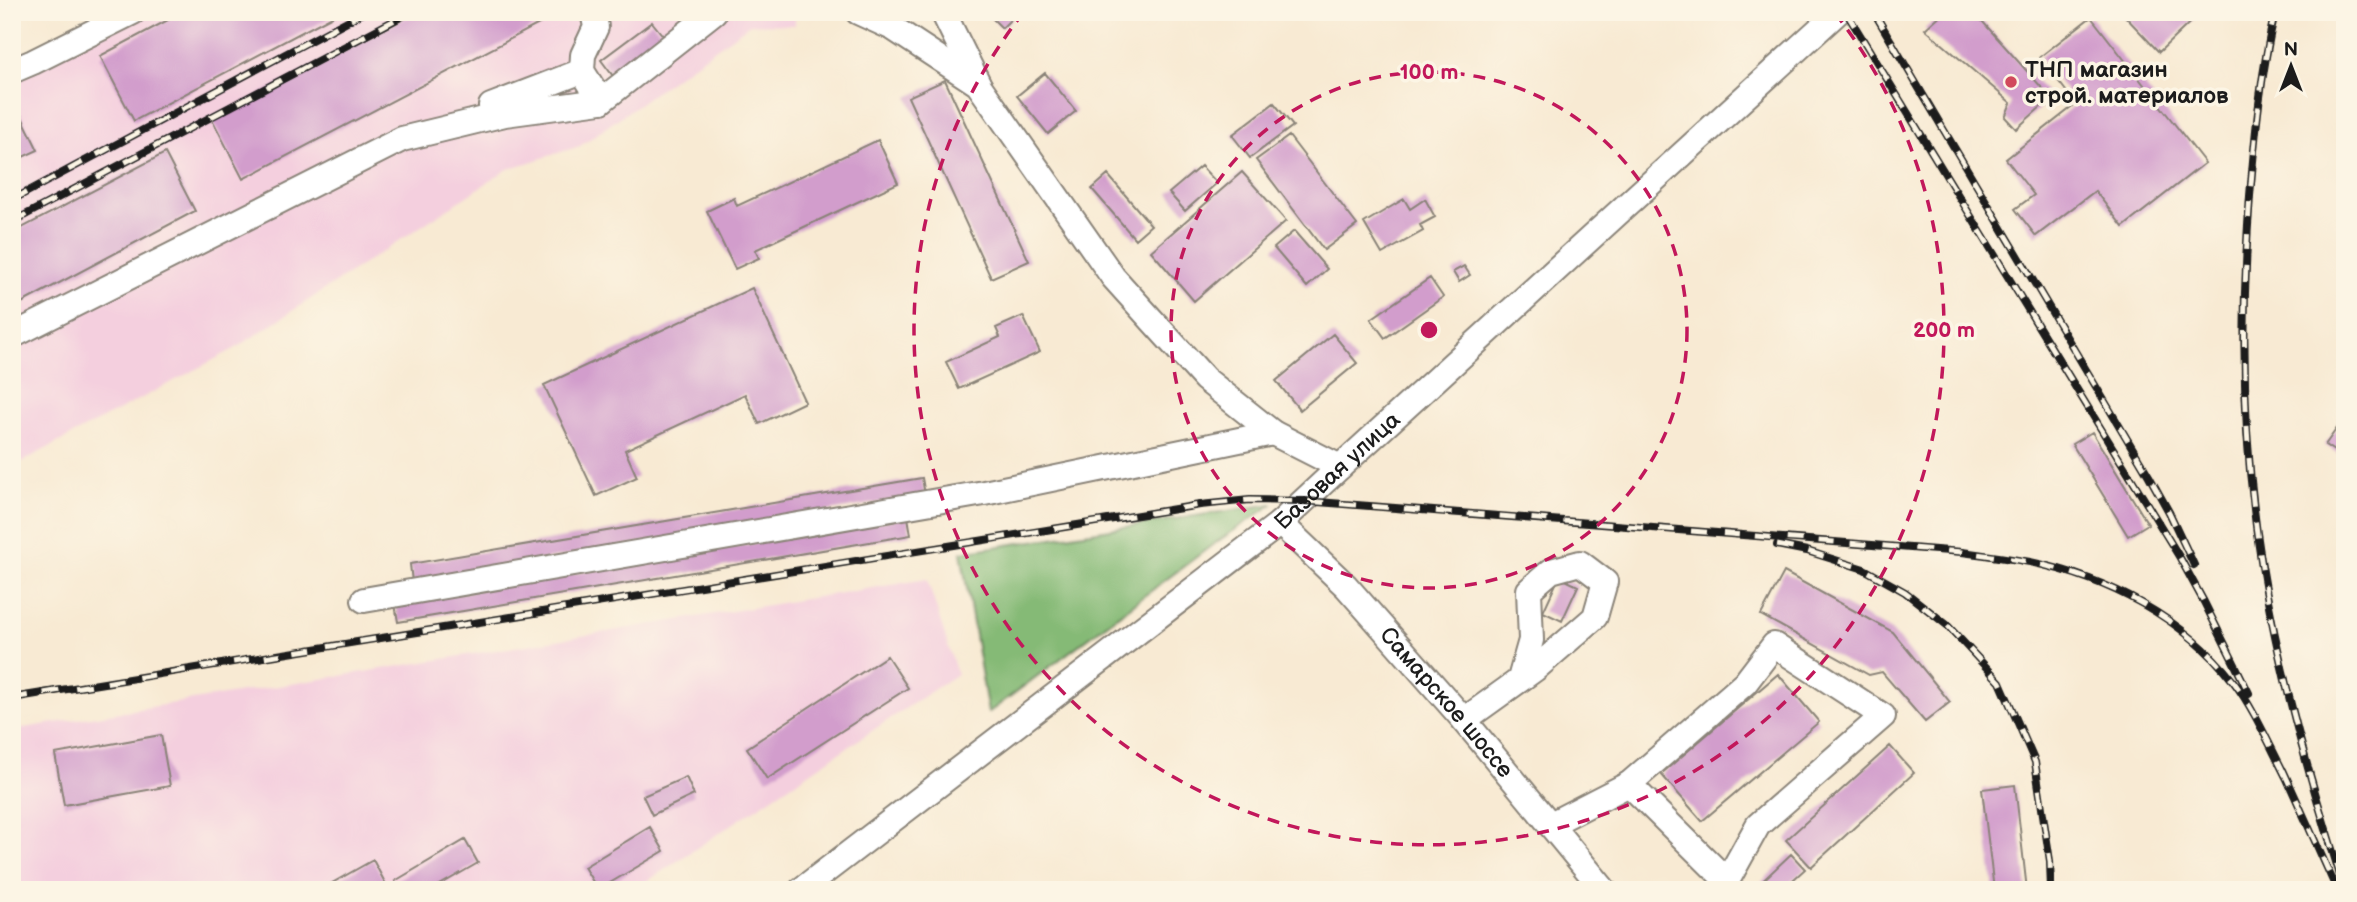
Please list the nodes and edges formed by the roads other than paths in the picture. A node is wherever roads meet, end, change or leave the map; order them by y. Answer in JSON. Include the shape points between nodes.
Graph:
{"nodes":[{"id":1,"x":133,"y":12,"type":"edge"},
{"id":2,"x":593,"y":12,"type":"edge"},
{"id":3,"x":714,"y":12,"type":"edge"},
{"id":4,"x":858,"y":12,"type":"edge"},
{"id":5,"x":943,"y":12,"type":"edge"},
{"id":6,"x":1838,"y":12,"type":"edge"},
{"id":7,"x":12,"y":71,"type":"edge"},
{"id":8,"x":582,"y":71,"type":"junction"},
{"id":9,"x":978,"y":84,"type":"junction"},
{"id":10,"x":601,"y":101,"type":"junction"},
{"id":11,"x":402,"y":139,"type":"junction"},
{"id":12,"x":12,"y":336,"type":"edge"},
{"id":13,"x":1273,"y":433,"type":"junction"},
{"id":14,"x":1339,"y":467,"type":"junction"},
{"id":15,"x":1280,"y":523,"type":"junction"},
{"id":16,"x":364,"y":600,"type":"dead end"},
{"id":17,"x":1520,"y":679,"type":"junction"},
{"id":18,"x":1465,"y":720,"type":"junction"},
{"id":19,"x":1629,"y":784,"type":"junction"},
{"id":20,"x":1551,"y":824,"type":"junction"},
{"id":21,"x":1725,"y":886,"type":"edge"},
{"id":22,"x":801,"y":890,"type":"edge"},
{"id":23,"x":1604,"y":890,"type":"edge"}],
"edges":[{"from":1,"to":7,"type":"street"},
{"from":2,"to":8,"type":"street","via":[[596,27],[583,55]]},
{"from":3,"to":10,"type":"street"},
{"from":4,"to":9,"type":"street","via":[[893,28]]},
{"from":5,"to":9,"type":"street"},
{"from":6,"to":14,"type":"street","name":"Базовая улица"},
{"from":8,"to":10,"type":"street"},
{"from":8,"to":11,"type":"street"},
{"from":9,"to":13,"type":"street","via":[[1113,277],[1205,379]]},
{"from":10,"to":11,"type":"street","via":[[505,114]]},
{"from":11,"to":12,"type":"street"},
{"from":13,"to":14,"type":"street"},
{"from":13,"to":16,"type":"street","via":[[984,493]]},
{"from":14,"to":15,"type":"street","name":"Базовая улица"},
{"from":15,"to":18,"type":"street","name":"Самарское шоссе","via":[[1346,586]]},
{"from":15,"to":22,"type":"street","name":"Базовая улица"},
{"from":17,"to":17,"type":"street","via":[[1595,617],[1605,582],[1580,563],[1551,571],[1529,590],[1531,640]]},
{"from":17,"to":18,"type":"street"},
{"from":18,"to":20,"type":"street","name":"Самарское шоссе"},
{"from":19,"to":20,"type":"street"},
{"from":19,"to":21,"type":"street"},
{"from":19,"to":21,"type":"street","via":[[1745,684],[1774,645],[1883,716],[1758,825]]},
{"from":20,"to":23,"type":"street","name":"Самарское шоссе"}]}
